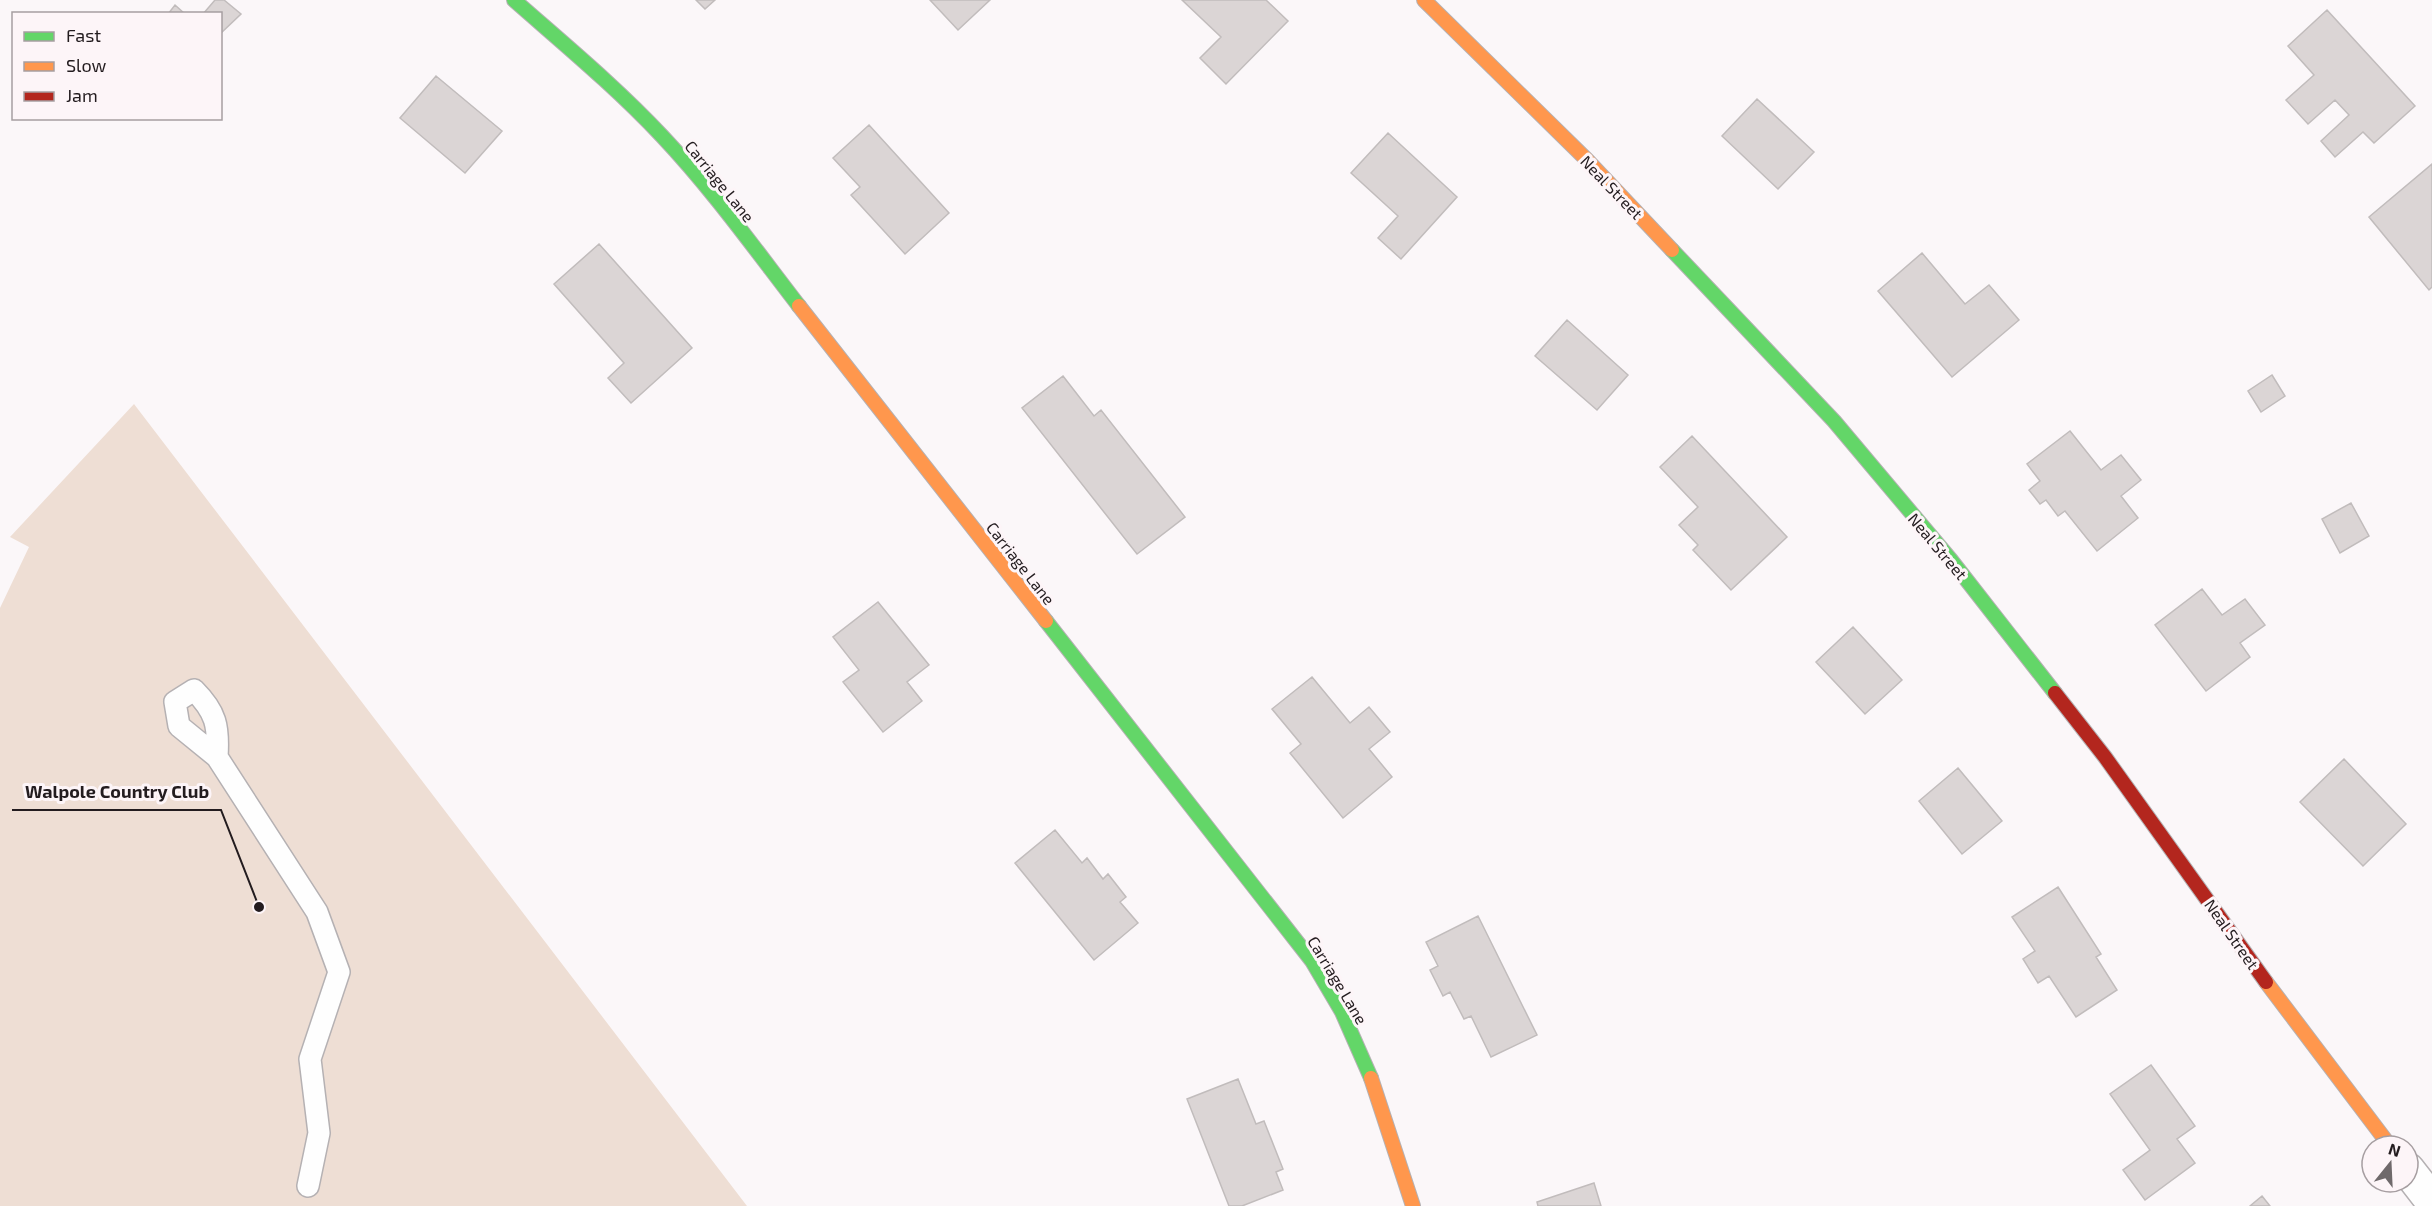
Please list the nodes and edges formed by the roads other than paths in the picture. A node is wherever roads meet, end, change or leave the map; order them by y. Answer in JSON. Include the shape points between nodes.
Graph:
{"nodes":[{"id":1,"x":514,"y":0,"type":"edge"},
{"id":2,"x":1424,"y":0,"type":"edge"},
{"id":3,"x":217,"y":757,"type":"dead end"},
{"id":4,"x":2381,"y":1134,"type":"edge"},
{"id":5,"x":308,"y":1186,"type":"dead end"},
{"id":6,"x":2420,"y":1186,"type":"edge"},
{"id":7,"x":2432,"y":1201,"type":"edge"},
{"id":8,"x":1413,"y":1206,"type":"edge"}],
"edges":[{"from":1,"to":8,"type":"street","name":"Carriage Lane","via":[[610,84],[709,191],[1312,961],[1342,1012],[1369,1071]]},
{"from":2,"to":4,"type":"street","name":"Neal Street","via":[[1587,160],[1801,386],[1937,543],[2105,757],[2263,978]]},
{"from":3,"to":5,"type":"lane","via":[[317,912],[339,972],[310,1059],[319,1133]]},
{"from":6,"to":7,"type":"street"}]}
